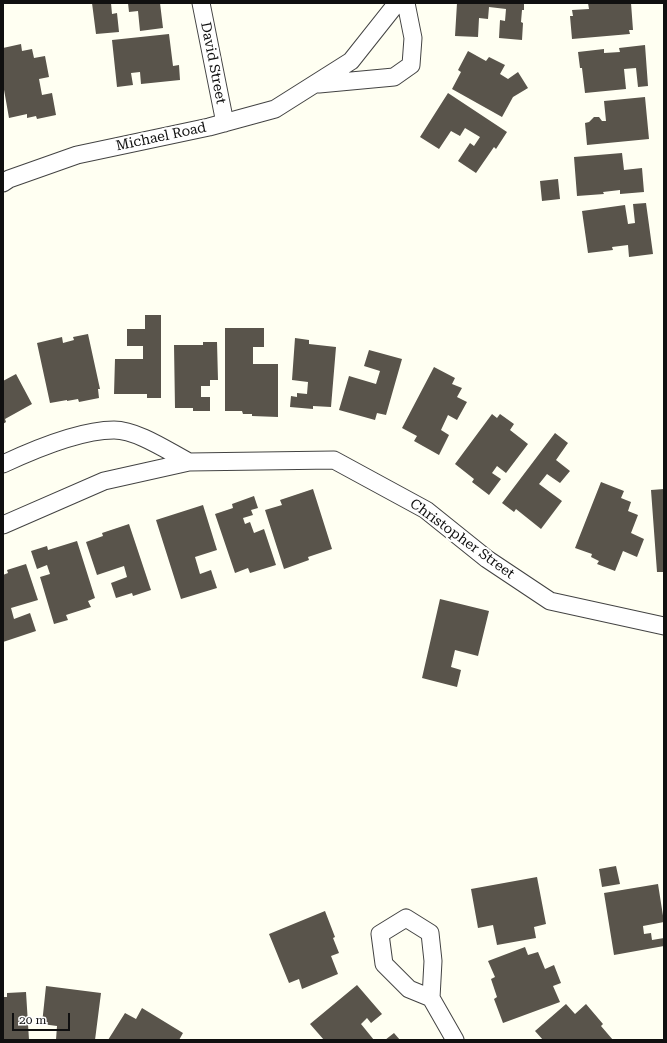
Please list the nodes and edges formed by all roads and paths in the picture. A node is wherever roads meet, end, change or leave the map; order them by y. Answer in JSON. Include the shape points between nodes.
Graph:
{"nodes":[{"id":1,"x":200,"y":3,"type":"edge"},
{"id":2,"x":398,"y":3,"type":"edge"},
{"id":3,"x":406,"y":3,"type":"edge"},
{"id":4,"x":316,"y":84,"type":"junction"},
{"id":5,"x":225,"y":123,"type":"junction"},
{"id":6,"x":3,"y":183,"type":"edge"},
{"id":7,"x":189,"y":462,"type":"junction"},
{"id":8,"x":3,"y":464,"type":"edge"},
{"id":9,"x":3,"y":525,"type":"edge"},
{"id":10,"x":664,"y":626,"type":"edge"},
{"id":11,"x":431,"y":998,"type":"junction"},
{"id":12,"x":455,"y":1040,"type":"edge"}],
"edges":[{"from":1,"to":5,"type":"street","name":"David Street"},
{"from":2,"to":4,"type":"street","name":"Michael Road","via":[[350,62]]},
{"from":3,"to":4,"type":"street","name":"Michael Road","via":[[413,38],[411,65],[394,77]]},
{"from":4,"to":5,"type":"street","name":"Michael Road","via":[[275,109]]},
{"from":5,"to":6,"type":"street","name":"Michael Road","via":[[77,155],[9,178]]},
{"from":7,"to":8,"type":"street","name":"Christopher Street","via":[[139,436],[114,430],[37,448]]},
{"from":7,"to":9,"type":"street","name":"Christopher Street","via":[[104,481]]},
{"from":7,"to":10,"type":"street","name":"Christopher Street","via":[[334,460],[426,510],[487,559],[550,601]]},
{"from":11,"to":11,"type":"street","via":[[409,989],[384,964],[380,934],[406,918],[430,933],[434,961]]},
{"from":11,"to":12,"type":"street"}]}
